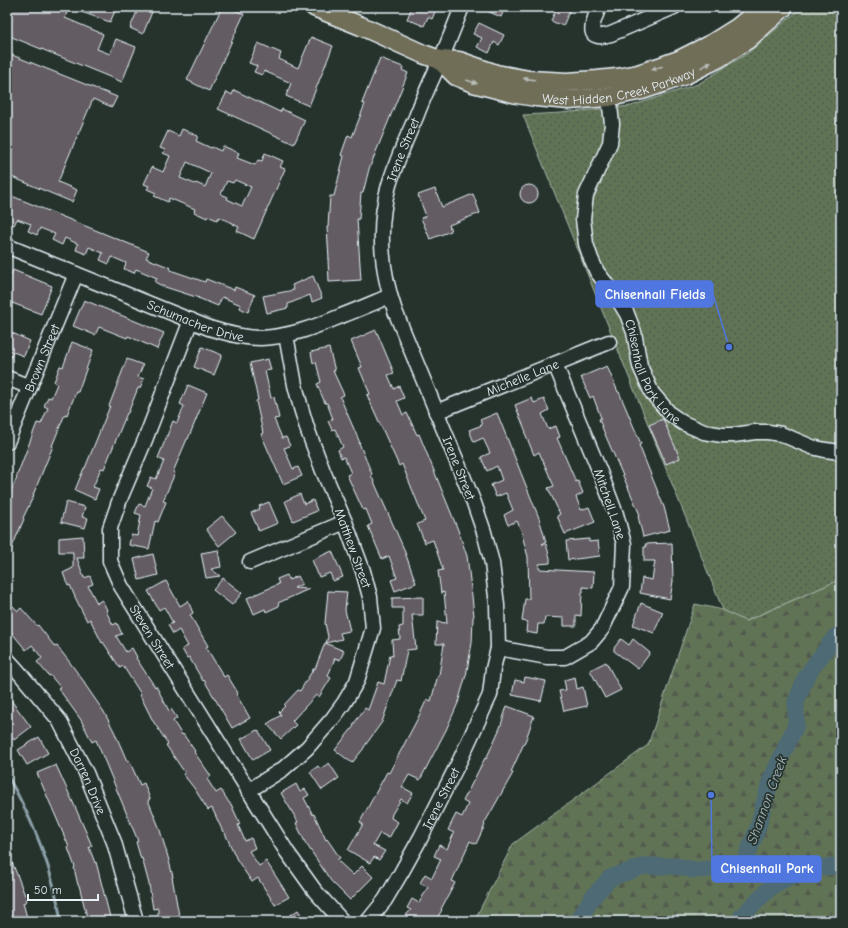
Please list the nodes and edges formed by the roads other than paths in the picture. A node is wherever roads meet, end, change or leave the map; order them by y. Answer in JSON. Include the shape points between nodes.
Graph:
{"nodes":[{"id":1,"x":314,"y":7,"type":"edge"},
{"id":2,"x":462,"y":7,"type":"edge"},
{"id":3,"x":599,"y":7,"type":"edge"},
{"id":4,"x":674,"y":7,"type":"edge"},
{"id":5,"x":763,"y":7,"type":"edge"},
{"id":6,"x":784,"y":7,"type":"edge"},
{"id":7,"x":440,"y":60,"type":"junction"},
{"id":8,"x":610,"y":97,"type":"junction"},
{"id":9,"x":7,"y":246,"type":"edge"},
{"id":10,"x":76,"y":274,"type":"junction"},
{"id":11,"x":390,"y":296,"type":"junction"},
{"id":12,"x":191,"y":320,"type":"junction"},
{"id":13,"x":286,"y":335,"type":"junction"},
{"id":14,"x":609,"y":342,"type":"dead end"},
{"id":15,"x":555,"y":364,"type":"junction"},
{"id":16,"x":7,"y":378,"type":"edge"},
{"id":17,"x":30,"y":387,"type":"junction"},
{"id":18,"x":436,"y":412,"type":"junction"},
{"id":19,"x":7,"y":442,"type":"edge"},
{"id":20,"x":841,"y":452,"type":"edge"},
{"id":21,"x":345,"y":522,"type":"junction"},
{"id":22,"x":250,"y":562,"type":"dead end"},
{"id":23,"x":498,"y":648,"type":"junction"},
{"id":24,"x":7,"y":659,"type":"edge"},
{"id":25,"x":248,"y":790,"type":"junction"},
{"id":26,"x":136,"y":921,"type":"edge"},
{"id":27,"x":342,"y":921,"type":"edge"},
{"id":28,"x":368,"y":921,"type":"edge"}],
"edges":[{"from":1,"to":7,"type":"main road","name":"West Hidden Creek Parkway"},
{"from":2,"to":7,"type":"street","name":"Irene Street"},
{"from":3,"to":4,"type":"street","via":[[592,29],[593,33],[600,37]]},
{"from":5,"to":7,"type":"main road","name":"West Hidden Creek Parkway","one_way":true,"via":[[731,32],[679,60],[638,74],[617,78],[567,82],[529,80],[496,74],[459,61]]},
{"from":8,"to":6,"type":"main road","name":"West Hidden Creek Parkway","one_way":true,"via":[[663,83],[719,58],[747,40]]},
{"from":7,"to":8,"type":"main road","name":"West Hidden Creek Parkway","one_way":true,"via":[[456,76],[517,94],[569,100]]},
{"from":7,"to":11,"type":"street","name":"Irene Street","via":[[396,164],[389,187],[382,237],[383,263]]},
{"from":8,"to":20,"type":"street","name":"Chisenhall Park Lane","via":[[610,143],[586,195],[583,219],[586,244],[597,272],[627,314],[634,332],[640,366],[652,393],[670,414],[704,432],[722,435],[774,432],[812,447]]},
{"from":9,"to":10,"type":"street","name":"Schumacher Drive"},
{"from":10,"to":12,"type":"street","name":"Schumacher Drive"},
{"from":10,"to":17,"type":"street","name":"Brown Street"},
{"from":11,"to":13,"type":"street","name":"Schumacher Drive","via":[[304,331]]},
{"from":11,"to":18,"type":"street","name":"Irene Street"},
{"from":12,"to":13,"type":"street","name":"Schumacher Drive","via":[[243,337]]},
{"from":12,"to":25,"type":"street","name":"Steven Street","via":[[110,528],[110,561],[121,586]]},
{"from":13,"to":21,"type":"street","name":"Matthew Street","via":[[308,431]]},
{"from":14,"to":15,"type":"street","name":"Michelle Lane"},
{"from":15,"to":18,"type":"street","name":"Michelle Lane"},
{"from":15,"to":23,"type":"street","name":"Mitchell Lane","via":[[616,514],[624,544],[622,587],[602,628],[591,642],[565,657],[547,657]]},
{"from":16,"to":17,"type":"street"},
{"from":17,"to":19,"type":"street","name":"Brown Street"},
{"from":18,"to":23,"type":"street","name":"Irene Street","via":[[484,532],[492,563],[497,605]]},
{"from":21,"to":22,"type":"street"},
{"from":21,"to":25,"type":"street","name":"Matthew Street","via":[[370,597],[373,628],[357,681],[333,718],[306,748],[283,769]]},
{"from":23,"to":28,"type":"street","name":"Irene Street","via":[[490,695],[460,760],[401,873],[385,900]]},
{"from":24,"to":26,"type":"street","name":"Darren Drive","via":[[59,720],[86,773],[114,842]]},
{"from":25,"to":27,"type":"street","name":"Steven Street","via":[[311,886]]}]}
